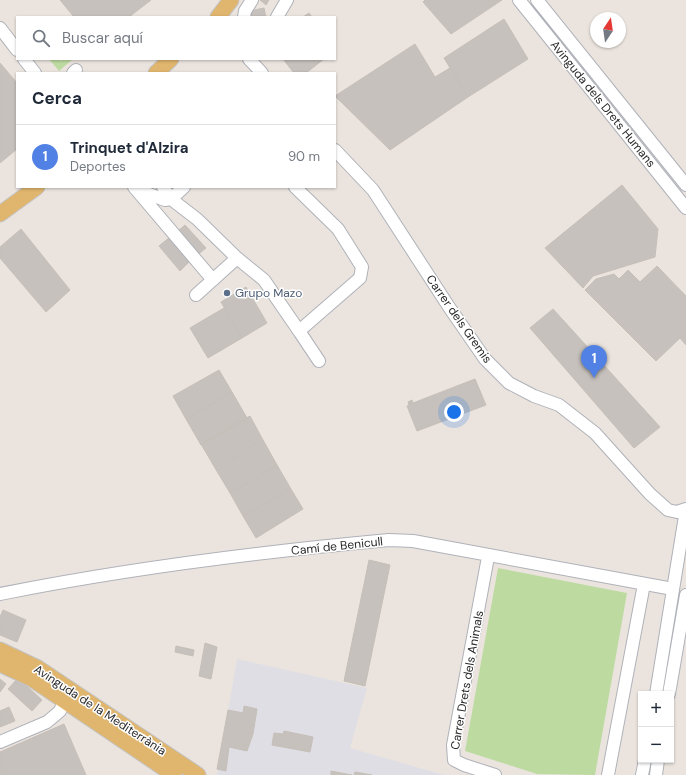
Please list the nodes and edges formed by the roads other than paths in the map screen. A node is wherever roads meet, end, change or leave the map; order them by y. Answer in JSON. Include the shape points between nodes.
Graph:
{"nodes":[{"id":1,"x":252,"y":0,"type":"edge"},
{"id":2,"x":287,"y":0,"type":"edge"},
{"id":3,"x":519,"y":0,"type":"edge"},
{"id":4,"x":537,"y":0,"type":"edge"},
{"id":5,"x":244,"y":16,"type":"edge"},
{"id":6,"x":278,"y":16,"type":"edge"},
{"id":7,"x":0,"y":28,"type":"edge"},
{"id":8,"x":16,"y":49,"type":"edge"},
{"id":9,"x":25,"y":60,"type":"edge"},
{"id":10,"x":170,"y":60,"type":"edge"},
{"id":11,"x":180,"y":60,"type":"edge"},
{"id":12,"x":250,"y":60,"type":"edge"},
{"id":13,"x":34,"y":72,"type":"edge"},
{"id":14,"x":157,"y":72,"type":"edge"},
{"id":15,"x":168,"y":72,"type":"edge"},
{"id":16,"x":261,"y":72,"type":"edge"},
{"id":17,"x":336,"y":151,"type":"edge"},
{"id":18,"x":686,"y":185,"type":"edge"},
{"id":19,"x":22,"y":188,"type":"edge"},
{"id":20,"x":36,"y":188,"type":"edge"},
{"id":21,"x":135,"y":188,"type":"edge"},
{"id":22,"x":164,"y":188,"type":"edge"},
{"id":23,"x":183,"y":188,"type":"edge"},
{"id":24,"x":296,"y":188,"type":"edge"},
{"id":25,"x":171,"y":199,"type":"junction"},
{"id":26,"x":0,"y":205,"type":"edge"},
{"id":27,"x":686,"y":208,"type":"edge"},
{"id":28,"x":0,"y":214,"type":"edge"},
{"id":29,"x":237,"y":258,"type":"junction"},
{"id":30,"x":213,"y":280,"type":"junction"},
{"id":31,"x":196,"y":295,"type":"dead end"},
{"id":32,"x":300,"y":331,"type":"junction"},
{"id":33,"x":319,"y":361,"type":"dead end"},
{"id":34,"x":686,"y":510,"type":"edge"},
{"id":35,"x":488,"y":557,"type":"junction"},
{"id":36,"x":644,"y":584,"type":"junction"},
{"id":37,"x":673,"y":589,"type":"junction"},
{"id":38,"x":0,"y":594,"type":"edge"},
{"id":39,"x":686,"y":595,"type":"edge"},
{"id":40,"x":0,"y":650,"type":"edge"},
{"id":41,"x":0,"y":664,"type":"edge"},
{"id":42,"x":656,"y":691,"type":"edge"},
{"id":43,"x":670,"y":691,"type":"edge"},
{"id":44,"x":64,"y":701,"type":"junction"},
{"id":45,"x":0,"y":742,"type":"edge"},
{"id":46,"x":644,"y":763,"type":"edge"},
{"id":47,"x":658,"y":763,"type":"edge"},
{"id":48,"x":174,"y":775,"type":"edge"},
{"id":49,"x":198,"y":775,"type":"edge"},
{"id":50,"x":495,"y":775,"type":"edge"},
{"id":51,"x":608,"y":775,"type":"edge"},
{"id":52,"x":642,"y":775,"type":"edge"},
{"id":53,"x":656,"y":775,"type":"edge"}],
"edges":[{"from":1,"to":5,"type":"street"},
{"from":2,"to":6,"type":"street"},
{"from":3,"to":27,"type":"street","name":"Avinguda dels Drets Humans"},
{"from":4,"to":18,"type":"street","name":"Avinguda dels Drets Humans"},
{"from":7,"to":8,"type":"street"},
{"from":9,"to":13,"type":"street"},
{"from":10,"to":14,"type":"main road"},
{"from":11,"to":15,"type":"main road"},
{"from":12,"to":16,"type":"street"},
{"from":17,"to":34,"type":"street","name":"Carrer dels Gremis","via":[[373,190],[485,359],[509,383],[559,405],[595,433],[650,494],[668,510]]},
{"from":19,"to":26,"type":"main road"},
{"from":20,"to":28,"type":"main road"},
{"from":21,"to":25,"type":"street","via":[[165,200]]},
{"from":21,"to":30,"type":"street"},
{"from":22,"to":25,"type":"street"},
{"from":23,"to":25,"type":"street"},
{"from":24,"to":32,"type":"street","via":[[338,229],[362,267],[360,278]]},
{"from":25,"to":29,"type":"street","via":[[197,219]]},
{"from":29,"to":30,"type":"street"},
{"from":29,"to":32,"type":"street","via":[[264,280]]},
{"from":30,"to":31,"type":"street"},
{"from":32,"to":33,"type":"street"},
{"from":34,"to":37,"type":"street"},
{"from":35,"to":36,"type":"street","name":"Camí de Benicull"},
{"from":35,"to":38,"type":"street","name":"Camí de Benicull","via":[[413,541],[389,540],[180,563],[81,578]]},
{"from":35,"to":50,"type":"street","name":"Carrer Drets dels Animals","via":[[453,745],[454,760]]},
{"from":36,"to":37,"type":"street","name":"Camí de Benicull"},
{"from":36,"to":51,"type":"street"},
{"from":37,"to":42,"type":"street"},
{"from":39,"to":43,"type":"street"},
{"from":40,"to":49,"type":"main road","name":"Avinguda de la Mediterrània","via":[[38,668]]},
{"from":41,"to":44,"type":"main road","name":"Avinguda de la Mediterrània","via":[[32,679]]},
{"from":44,"to":45,"type":"street","via":[[60,712],[47,722]]},
{"from":44,"to":48,"type":"main road","name":"Avinguda de la Mediterrània"},
{"from":46,"to":52,"type":"street"},
{"from":47,"to":53,"type":"street"}]}
